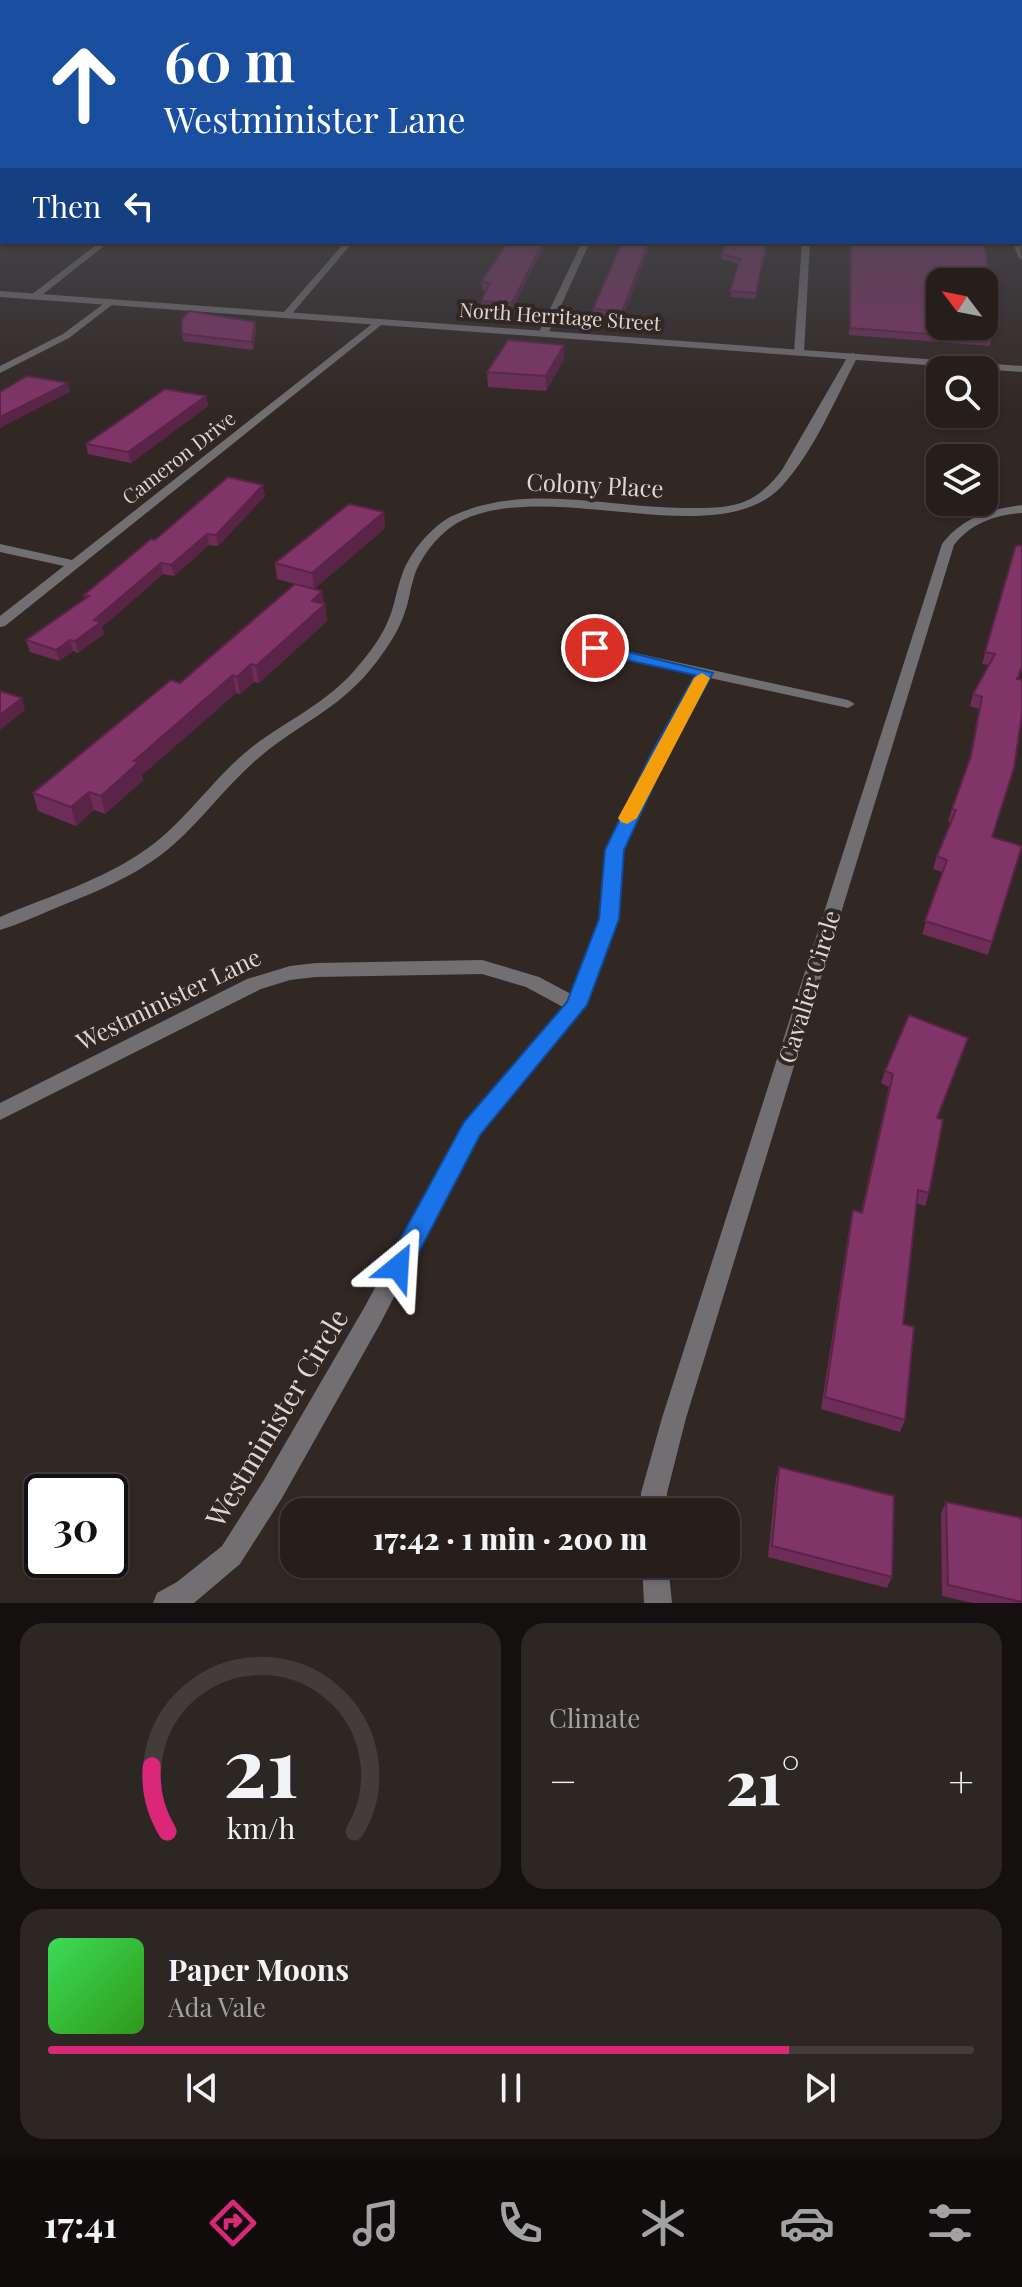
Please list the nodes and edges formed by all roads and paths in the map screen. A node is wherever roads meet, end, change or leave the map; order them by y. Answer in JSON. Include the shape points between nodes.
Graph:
{"nodes":[{"id":1,"x":83,"y":259,"type":"edge"},
{"id":2,"x":335,"y":259,"type":"edge"},
{"id":3,"x":578,"y":259,"type":"edge"},
{"id":4,"x":805,"y":259,"type":"edge"},
{"id":5,"x":0,"y":294,"type":"edge"},
{"id":6,"x":34,"y":297,"type":"junction"},
{"id":7,"x":110,"y":302,"type":"junction"},
{"id":8,"x":287,"y":314,"type":"junction"},
{"id":9,"x":380,"y":322,"type":"junction"},
{"id":10,"x":543,"y":334,"type":"junction"},
{"id":11,"x":799,"y":352,"type":"junction"},
{"id":12,"x":853,"y":356,"type":"junction"},
{"id":13,"x":1022,"y":369,"type":"edge"},
{"id":14,"x":0,"y":370,"type":"edge"},
{"id":15,"x":1022,"y":509,"type":"edge"},
{"id":16,"x":0,"y":548,"type":"edge"},
{"id":17,"x":74,"y":564,"type":"junction"},
{"id":18,"x":0,"y":623,"type":"edge"},
{"id":19,"x":568,"y":642,"type":"dead end"},
{"id":20,"x":705,"y":673,"type":"junction"},
{"id":21,"x":848,"y":704,"type":"dead end"},
{"id":22,"x":0,"y":924,"type":"edge"},
{"id":23,"x":576,"y":1005,"type":"junction"},
{"id":24,"x":0,"y":1112,"type":"edge"},
{"id":25,"x":654,"y":1498,"type":"edge"},
{"id":26,"x":656,"y":1578,"type":"edge"},
{"id":27,"x":167,"y":1603,"type":"edge"},
{"id":28,"x":658,"y":1603,"type":"edge"}],
"edges":[{"from":1,"to":6,"type":"street"},
{"from":2,"to":8,"type":"street"},
{"from":3,"to":10,"type":"street"},
{"from":4,"to":11,"type":"street"},
{"from":5,"to":6,"type":"street","name":"North Herritage Street"},
{"from":6,"to":7,"type":"street","name":"North Herritage Street"},
{"from":7,"to":8,"type":"street","name":"North Herritage Street"},
{"from":7,"to":14,"type":"street","via":[[66,336]]},
{"from":8,"to":9,"type":"street","name":"North Herritage Street"},
{"from":9,"to":10,"type":"street","name":"North Herritage Street"},
{"from":9,"to":17,"type":"street","name":"Cameron Drive"},
{"from":10,"to":11,"type":"street","name":"North Herritage Street"},
{"from":11,"to":12,"type":"street","name":"North Herritage Street"},
{"from":12,"to":13,"type":"street","name":"North Herritage Street"},
{"from":12,"to":22,"type":"street","name":"Colony Place","via":[[776,486],[751,501],[698,512],[529,502],[488,507],[454,520],[408,571],[397,618],[384,640],[330,703],[233,772],[153,852]]},
{"from":15,"to":25,"type":"street","name":"Cavalier Circle","via":[[966,525],[948,544],[674,1418]]},
{"from":16,"to":17,"type":"street"},
{"from":17,"to":18,"type":"street","name":"Cameron Drive"},
{"from":19,"to":20,"type":"street"},
{"from":20,"to":21,"type":"street"},
{"from":20,"to":23,"type":"street","via":[[614,850],[609,919]]},
{"from":23,"to":24,"type":"street","name":"Westminister Lane","via":[[532,982],[482,967],[290,973],[254,984]]},
{"from":23,"to":27,"type":"street","name":"Westminister Circle","via":[[472,1128],[372,1316],[231,1555]]},
{"from":26,"to":28,"type":"street"}]}
